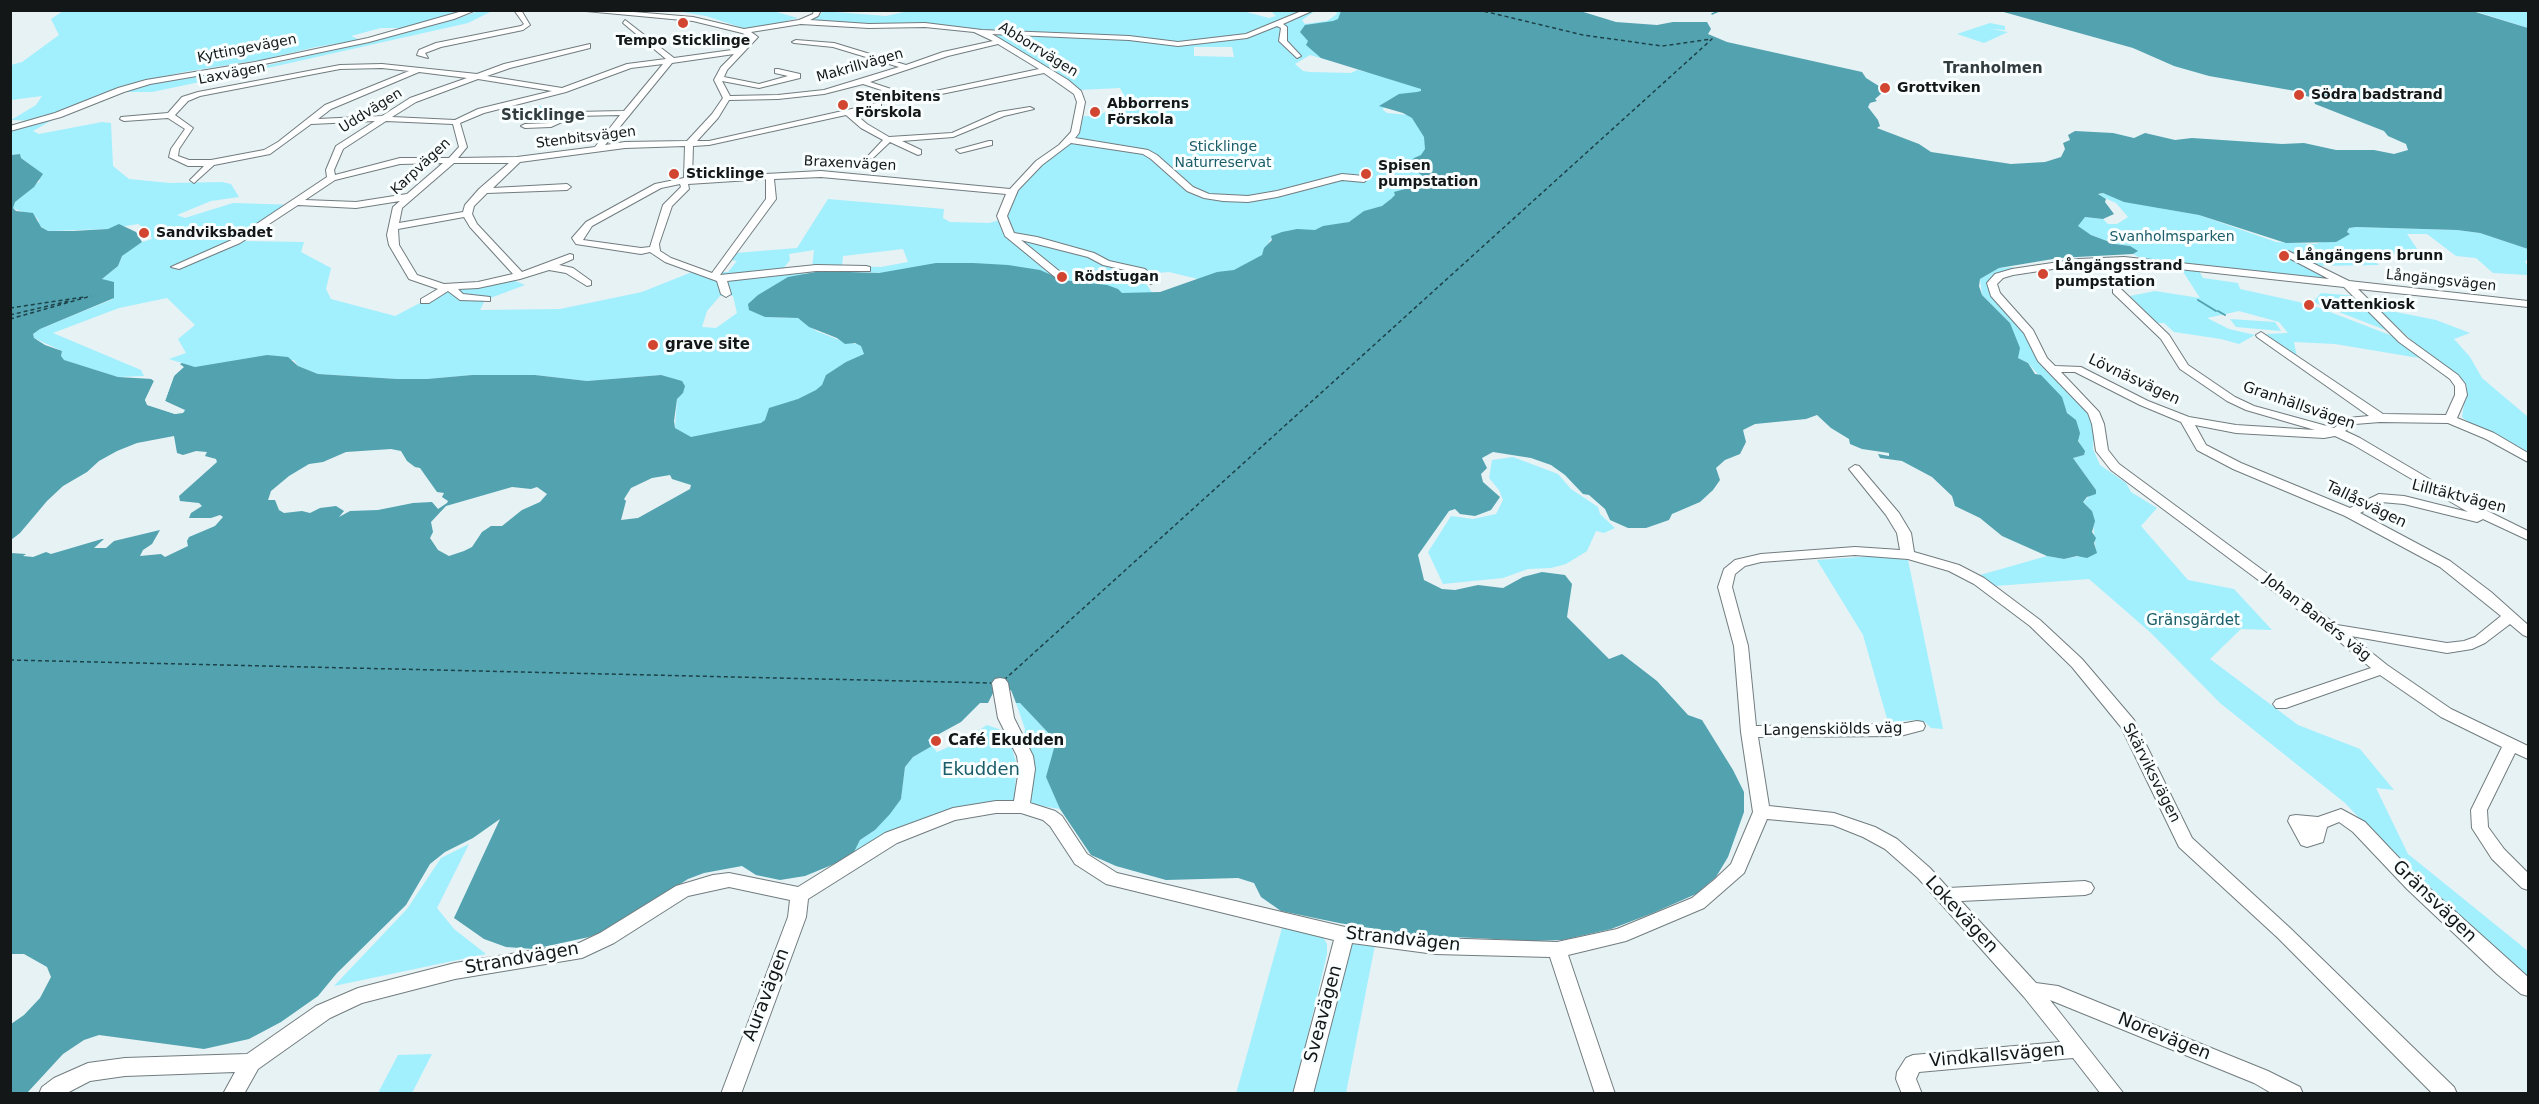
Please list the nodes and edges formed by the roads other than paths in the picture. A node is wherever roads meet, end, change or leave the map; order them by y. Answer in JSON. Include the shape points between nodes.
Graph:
{"nodes":[{"id":1,"x":473,"y":10,"type":"edge"},
{"id":2,"x":517,"y":10,"type":"edge"},
{"id":3,"x":578,"y":10,"type":"edge"},
{"id":4,"x":818,"y":10,"type":"edge"},
{"id":5,"x":1311,"y":10,"type":"edge"},
{"id":6,"x":625,"y":22,"type":"dead end"},
{"id":7,"x":801,"y":22,"type":"junction"},
{"id":8,"x":1277,"y":23,"type":"junction"},
{"id":9,"x":744,"y":31,"type":"junction"},
{"id":10,"x":982,"y":32,"type":"junction"},
{"id":11,"x":795,"y":42,"type":"dead end"},
{"id":12,"x":998,"y":42,"type":"junction"},
{"id":13,"x":587,"y":46,"type":"dead end"},
{"id":14,"x":741,"y":51,"type":"junction"},
{"id":15,"x":425,"y":56,"type":"dead end"},
{"id":16,"x":1297,"y":56,"type":"dead end"},
{"id":17,"x":671,"y":59,"type":"junction"},
{"id":18,"x":905,"y":67,"type":"junction"},
{"id":19,"x":418,"y":70,"type":"junction"},
{"id":20,"x":1046,"y":70,"type":"junction"},
{"id":21,"x":778,"y":71,"type":"dead end"},
{"id":22,"x":479,"y":77,"type":"junction"},
{"id":23,"x":719,"y":78,"type":"junction"},
{"id":24,"x":862,"y":82,"type":"junction"},
{"id":25,"x":563,"y":90,"type":"junction"},
{"id":26,"x":727,"y":98,"type":"junction"},
{"id":27,"x":878,"y":105,"type":"dead end"},
{"id":28,"x":1030,"y":109,"type":"dead end"},
{"id":29,"x":626,"y":112,"type":"junction"},
{"id":30,"x":848,"y":112,"type":"junction"},
{"id":31,"x":170,"y":115,"type":"junction"},
{"id":32,"x":386,"y":118,"type":"junction"},
{"id":33,"x":124,"y":119,"type":"dead end"},
{"id":34,"x":10,"y":122,"type":"edge"},
{"id":35,"x":308,"y":122,"type":"junction"},
{"id":36,"x":456,"y":122,"type":"junction"},
{"id":37,"x":29,"y":123,"type":"junction"},
{"id":38,"x":525,"y":126,"type":"dead end"},
{"id":39,"x":10,"y":129,"type":"edge"},
{"id":40,"x":953,"y":135,"type":"junction"},
{"id":41,"x":890,"y":140,"type":"junction"},
{"id":42,"x":1069,"y":140,"type":"junction"},
{"id":43,"x":989,"y":142,"type":"dead end"},
{"id":44,"x":689,"y":144,"type":"junction"},
{"id":45,"x":972,"y":147,"type":"junction"},
{"id":46,"x":598,"y":148,"type":"junction"},
{"id":47,"x":960,"y":150,"type":"dead end"},
{"id":48,"x":918,"y":152,"type":"dead end"},
{"id":49,"x":873,"y":156,"type":"dead end"},
{"id":50,"x":452,"y":160,"type":"junction"},
{"id":51,"x":517,"y":160,"type":"junction"},
{"id":52,"x":211,"y":163,"type":"junction"},
{"id":53,"x":862,"y":165,"type":"dead end"},
{"id":54,"x":849,"y":175,"type":"junction"},
{"id":55,"x":770,"y":177,"type":"junction"},
{"id":56,"x":332,"y":178,"type":"junction"},
{"id":57,"x":686,"y":178,"type":"junction"},
{"id":58,"x":1364,"y":179,"type":"dead end"},
{"id":59,"x":194,"y":180,"type":"dead end"},
{"id":60,"x":567,"y":187,"type":"dead end"},
{"id":61,"x":482,"y":191,"type":"junction"},
{"id":62,"x":1013,"y":192,"type":"junction"},
{"id":63,"x":407,"y":197,"type":"junction"},
{"id":64,"x":295,"y":202,"type":"junction"},
{"id":65,"x":467,"y":214,"type":"junction"},
{"id":66,"x":394,"y":227,"type":"junction"},
{"id":67,"x":1010,"y":236,"type":"junction"},
{"id":68,"x":654,"y":249,"type":"junction"},
{"id":69,"x":2288,"y":254,"type":"dead end"},
{"id":70,"x":570,"y":257,"type":"dead end"},
{"id":71,"x":176,"y":267,"type":"dead end"},
{"id":72,"x":545,"y":268,"type":"junction"},
{"id":73,"x":866,"y":269,"type":"dead end"},
{"id":74,"x":1059,"y":275,"type":"dead end"},
{"id":75,"x":520,"y":276,"type":"junction"},
{"id":76,"x":718,"y":277,"type":"junction"},
{"id":77,"x":1151,"y":281,"type":"dead end"},
{"id":78,"x":587,"y":283,"type":"dead end"},
{"id":79,"x":2350,"y":286,"type":"junction"},
{"id":80,"x":450,"y":287,"type":"junction"},
{"id":81,"x":2117,"y":291,"type":"dead end"},
{"id":82,"x":726,"y":294,"type":"dead end"},
{"id":83,"x":486,"y":299,"type":"dead end"},
{"id":84,"x":425,"y":301,"type":"dead end"},
{"id":85,"x":2529,"y":304,"type":"edge"},
{"id":86,"x":2261,"y":335,"type":"dead end"},
{"id":87,"x":2052,"y":369,"type":"junction"},
{"id":88,"x":2380,"y":418,"type":"junction"},
{"id":89,"x":2450,"y":418,"type":"junction"},
{"id":90,"x":2186,"y":420,"type":"junction"},
{"id":91,"x":2336,"y":432,"type":"junction"},
{"id":92,"x":2529,"y":458,"type":"edge"},
{"id":93,"x":1855,"y":469,"type":"dead end"},
{"id":94,"x":2350,"y":513,"type":"junction"},
{"id":95,"x":2511,"y":526,"type":"junction"},
{"id":96,"x":2529,"y":530,"type":"edge"},
{"id":97,"x":2529,"y":536,"type":"edge"},
{"id":98,"x":1908,"y":555,"type":"junction"},
{"id":99,"x":2511,"y":616,"type":"junction"},
{"id":100,"x":2333,"y":629,"type":"junction"},
{"id":101,"x":2529,"y":632,"type":"edge"},
{"id":102,"x":2382,"y":669,"type":"junction"},
{"id":103,"x":1000,"y":683,"type":"dead end"},
{"id":104,"x":2281,"y":704,"type":"dead end"},
{"id":105,"x":1917,"y":726,"type":"dead end"},
{"id":106,"x":1749,"y":732,"type":"junction"},
{"id":107,"x":2511,"y":745,"type":"junction"},
{"id":108,"x":2529,"y":753,"type":"edge"},
{"id":109,"x":1021,"y":807,"type":"junction"},
{"id":110,"x":1761,"y":812,"type":"junction"},
{"id":111,"x":2319,"y":823,"type":"dead end"},
{"id":112,"x":2529,"y":884,"type":"edge"},
{"id":113,"x":2085,"y":888,"type":"dead end"},
{"id":114,"x":800,"y":895,"type":"junction"},
{"id":115,"x":1943,"y":895,"type":"junction"},
{"id":116,"x":1345,"y":934,"type":"junction"},
{"id":117,"x":1557,"y":950,"type":"junction"},
{"id":118,"x":2529,"y":988,"type":"edge"},
{"id":119,"x":2031,"y":991,"type":"junction"},
{"id":120,"x":2078,"y":1048,"type":"junction"},
{"id":121,"x":251,"y":1063,"type":"junction"},
{"id":122,"x":49,"y":1094,"type":"edge"},
{"id":123,"x":233,"y":1094,"type":"edge"},
{"id":124,"x":731,"y":1094,"type":"edge"},
{"id":125,"x":1303,"y":1094,"type":"edge"},
{"id":126,"x":1605,"y":1094,"type":"edge"},
{"id":127,"x":1912,"y":1094,"type":"edge"},
{"id":128,"x":2114,"y":1094,"type":"edge"},
{"id":129,"x":2293,"y":1094,"type":"edge"},
{"id":130,"x":2447,"y":1094,"type":"edge"}],
"edges":[{"from":1,"to":37,"type":"street","name":"Kyttingevägen","via":[[369,40],[149,82]]},
{"from":2,"to":15,"type":"street","via":[[528,24],[523,28],[439,45],[422,52]]},
{"from":3,"to":9,"type":"street","via":[[680,17]]},
{"from":4,"to":7,"type":"street"},
{"from":5,"to":8,"type":"street"},
{"from":6,"to":17,"type":"street"},
{"from":7,"to":9,"type":"street","name":"Abborrvägen"},
{"from":7,"to":10,"type":"street","name":"Abborrvägen","via":[[925,25]]},
{"from":8,"to":10,"type":"street","via":[[1239,38],[1178,44],[1069,34]]},
{"from":8,"to":16,"type":"street","via":[[1284,27],[1282,38]]},
{"from":9,"to":14,"type":"street","via":[[754,37]]},
{"from":10,"to":12,"type":"street","name":"Abborrvägen"},
{"from":11,"to":18,"type":"street","via":[[834,45]]},
{"from":12,"to":18,"type":"street","name":"Makrillvägen"},
{"from":12,"to":20,"type":"street","name":"Abborrvägen"},
{"from":13,"to":22,"type":"street","name":"Uddvägen"},
{"from":14,"to":17,"type":"street","name":"Karpvägen"},
{"from":14,"to":23,"type":"street"},
{"from":17,"to":25,"type":"street","name":"Karpvägen","via":[[630,66]]},
{"from":17,"to":29,"type":"street"},
{"from":18,"to":24,"type":"street","name":"Makrillvägen"},
{"from":19,"to":22,"type":"street","name":"Laxvägen"},
{"from":19,"to":31,"type":"street","name":"Laxvägen","via":[[338,64],[198,94],[180,103]]},
{"from":19,"to":35,"type":"street","name":"Laxvägen","via":[[338,102]]},
{"from":20,"to":24,"type":"street","via":[[912,98]]},
{"from":20,"to":42,"type":"street","name":"Abborrvägen","via":[[1078,93],[1081,102],[1075,133]]},
{"from":21,"to":23,"type":"street","via":[[797,76],[759,86]]},
{"from":22,"to":25,"type":"street","name":"Laxvägen"},
{"from":22,"to":32,"type":"street","name":"Uddvägen","via":[[413,100]]},
{"from":23,"to":26,"type":"street"},
{"from":24,"to":26,"type":"street","name":"Makrillvägen","via":[[816,93]]},
{"from":25,"to":36,"type":"street","name":"Karpvägen","via":[[481,111]]},
{"from":26,"to":44,"type":"street"},
{"from":27,"to":30,"type":"street","name":"Stenbitsvägen"},
{"from":28,"to":40,"type":"street","via":[[1002,114]]},
{"from":29,"to":38,"type":"street","via":[[573,114],[551,125]]},
{"from":29,"to":46,"type":"street"},
{"from":30,"to":41,"type":"street"},
{"from":30,"to":44,"type":"street","name":"Stenbitsvägen"},
{"from":31,"to":33,"type":"street"},
{"from":31,"to":52,"type":"street","name":"Laxvägen","via":[[189,128],[173,157],[188,163]]},
{"from":32,"to":35,"type":"street"},
{"from":32,"to":36,"type":"street"},
{"from":32,"to":56,"type":"street","name":"Uddvägen","via":[[339,148],[330,170]]},
{"from":34,"to":37,"type":"street"},
{"from":35,"to":52,"type":"street","name":"Laxvägen","via":[[267,152]]},
{"from":36,"to":50,"type":"street","name":"Karpvägen","via":[[463,147]]},
{"from":37,"to":39,"type":"street","name":"Kyttingevägen"},
{"from":40,"to":41,"type":"street"},
{"from":40,"to":45,"type":"street"},
{"from":41,"to":48,"type":"street"},
{"from":41,"to":49,"type":"street"},
{"from":42,"to":58,"type":"street","via":[[1145,152],[1190,189],[1222,198],[1277,194],[1342,177]]},
{"from":42,"to":62,"type":"street","via":[[1039,163]]},
{"from":43,"to":45,"type":"street"},
{"from":44,"to":46,"type":"street","name":"Stenbitsvägen"},
{"from":44,"to":57,"type":"street"},
{"from":45,"to":47,"type":"street"},
{"from":46,"to":51,"type":"street","name":"Stenbitsvägen"},
{"from":50,"to":51,"type":"street","name":"Stenbitsvägen"},
{"from":50,"to":56,"type":"street","name":"Stenbitsvägen","via":[[388,163]]},
{"from":50,"to":63,"type":"street","name":"Karpvägen"},
{"from":51,"to":61,"type":"street"},
{"from":52,"to":59,"type":"street"},
{"from":53,"to":54,"type":"street"},
{"from":54,"to":55,"type":"street","name":"Braxenvägen"},
{"from":54,"to":62,"type":"street","name":"Braxenvägen"},
{"from":55,"to":57,"type":"street","name":"Braxenvägen"},
{"from":55,"to":76,"type":"street","via":[[771,199]]},
{"from":56,"to":64,"type":"street"},
{"from":57,"to":68,"type":"street","via":[[686,187],[668,205]]},
{"from":57,"to":68,"type":"street","name":"Braxenvägen","via":[[658,186],[589,225],[577,238],[593,245]]},
{"from":60,"to":61,"type":"street"},
{"from":61,"to":65,"type":"street"},
{"from":62,"to":67,"type":"street","via":[[1002,216]]},
{"from":63,"to":64,"type":"street","via":[[356,205]]},
{"from":63,"to":66,"type":"street","name":"Karpvägen","via":[[398,207]]},
{"from":64,"to":71,"type":"street","via":[[237,241]]},
{"from":65,"to":66,"type":"street"},
{"from":65,"to":75,"type":"street"},
{"from":66,"to":80,"type":"street","via":[[394,245],[413,277]]},
{"from":67,"to":74,"type":"street"},
{"from":67,"to":77,"type":"street","via":[[1091,255],[1106,263],[1141,271]]},
{"from":68,"to":76,"type":"street","via":[[668,260]]},
{"from":69,"to":79,"type":"street"},
{"from":70,"to":72,"type":"street"},
{"from":72,"to":75,"type":"street"},
{"from":72,"to":78,"type":"street","via":[[563,268]]},
{"from":73,"to":76,"type":"street","via":[[806,269]]},
{"from":75,"to":80,"type":"street"},
{"from":76,"to":82,"type":"street"},
{"from":79,"to":85,"type":"street","name":"Långängsvägen"},
{"from":79,"to":87,"type":"street","name":"Långängsvägen","via":[[2124,260],[2079,262],[1999,276],[1992,283],[1995,294],[2023,325]]},
{"from":79,"to":89,"type":"street","via":[[2403,339],[2461,386]]},
{"from":80,"to":83,"type":"street","via":[[460,297]]},
{"from":80,"to":84,"type":"street"},
{"from":81,"to":91,"type":"street","name":"Granhällsvägen","via":[[2165,337],[2184,367],[2231,399]]},
{"from":86,"to":88,"type":"street"},
{"from":87,"to":90,"type":"street","name":"Lövnäsvägen","via":[[2077,369]]},
{"from":87,"to":100,"type":"street","name":"Johan Banérs väg","via":[[2093,412],[2102,451],[2115,467]]},
{"from":88,"to":89,"type":"street","name":"Lövnäsvägen"},
{"from":88,"to":91,"type":"street","name":"Lövnäsvägen","via":[[2352,421]]},
{"from":89,"to":92,"type":"street"},
{"from":90,"to":91,"type":"street","name":"Lövnäsvägen","via":[[2236,429]]},
{"from":90,"to":94,"type":"street","name":"Tallåsvägen","via":[[2201,447]]},
{"from":91,"to":95,"type":"street","name":"Granhällsvägen","via":[[2460,503]]},
{"from":93,"to":98,"type":"street","via":[[1898,523]]},
{"from":94,"to":95,"type":"street","name":"Lilltäktvägen","via":[[2379,498],[2404,500]]},
{"from":94,"to":99,"type":"street","name":"Tallåsvägen","via":[[2445,564]]},
{"from":95,"to":96,"type":"street","name":"Lilltäktvägen"},
{"from":95,"to":97,"type":"street","name":"Granhällsvägen"},
{"from":98,"to":106,"type":"street","name":"Skärviksvägen","via":[[1855,551],[1761,558],[1729,572],[1725,587],[1741,646]]},
{"from":98,"to":130,"type":"street","name":"Skärviksvägen","via":[[1934,561],[1979,581],[2035,623],[2077,663],[2128,724],[2185,842],[2284,933]]},
{"from":99,"to":100,"type":"street","via":[[2480,640],[2447,648]]},
{"from":99,"to":101,"type":"street","name":"Tallåsvägen"},
{"from":100,"to":102,"type":"street","name":"Johan Banérs väg"},
{"from":102,"to":104,"type":"street"},
{"from":102,"to":107,"type":"street","name":"Johan Banérs väg","via":[[2446,713]]},
{"from":103,"to":109,"type":"street","via":[[1006,718],[1027,769]]},
{"from":105,"to":106,"type":"street","name":"Langenskiölds väg","via":[[1900,730]]},
{"from":106,"to":110,"type":"street","name":"Skärviksvägen"},
{"from":107,"to":108,"type":"street","name":"Johan Banérs väg"},
{"from":107,"to":112,"type":"street","via":[[2479,810],[2480,828],[2498,854]]},
{"from":109,"to":114,"type":"street","name":"Strandvägen","via":[[973,810],[891,838]]},
{"from":109,"to":116,"type":"street","name":"Strandvägen","via":[[1049,815],[1081,859],[1112,879]]},
{"from":110,"to":115,"type":"street","name":"Lokevägen","via":[[1834,819],[1869,832],[1891,844]]},
{"from":110,"to":117,"type":"street","name":"Strandvägen","via":[[1738,868],[1698,903],[1620,936]]},
{"from":111,"to":118,"type":"street","name":"Gränsvägen","via":[[2341,815],[2359,827],[2428,898]]},
{"from":113,"to":115,"type":"street"},
{"from":114,"to":121,"type":"street","name":"Strandvägen","via":[[729,880],[682,891],[582,950],[455,971],[358,996],[323,1012]]},
{"from":114,"to":124,"type":"street","name":"Auravägen","via":[[796,917]]},
{"from":115,"to":119,"type":"street","name":"Lokevägen"},
{"from":116,"to":117,"type":"street","name":"Strandvägen","via":[[1435,946]]},
{"from":116,"to":125,"type":"street","name":"Sveavägen"},
{"from":117,"to":126,"type":"street"},
{"from":119,"to":120,"type":"street","name":"Lokevägen"},
{"from":119,"to":129,"type":"street","name":"Norevägen","via":[[2051,992],[2261,1077]]},
{"from":120,"to":127,"type":"street","name":"Vindkallsvägen","via":[[1913,1064],[1906,1072]]},
{"from":120,"to":128,"type":"street","name":"Lokevägen"},
{"from":121,"to":122,"type":"street","via":[[88,1072]]},
{"from":121,"to":123,"type":"street"}]}
